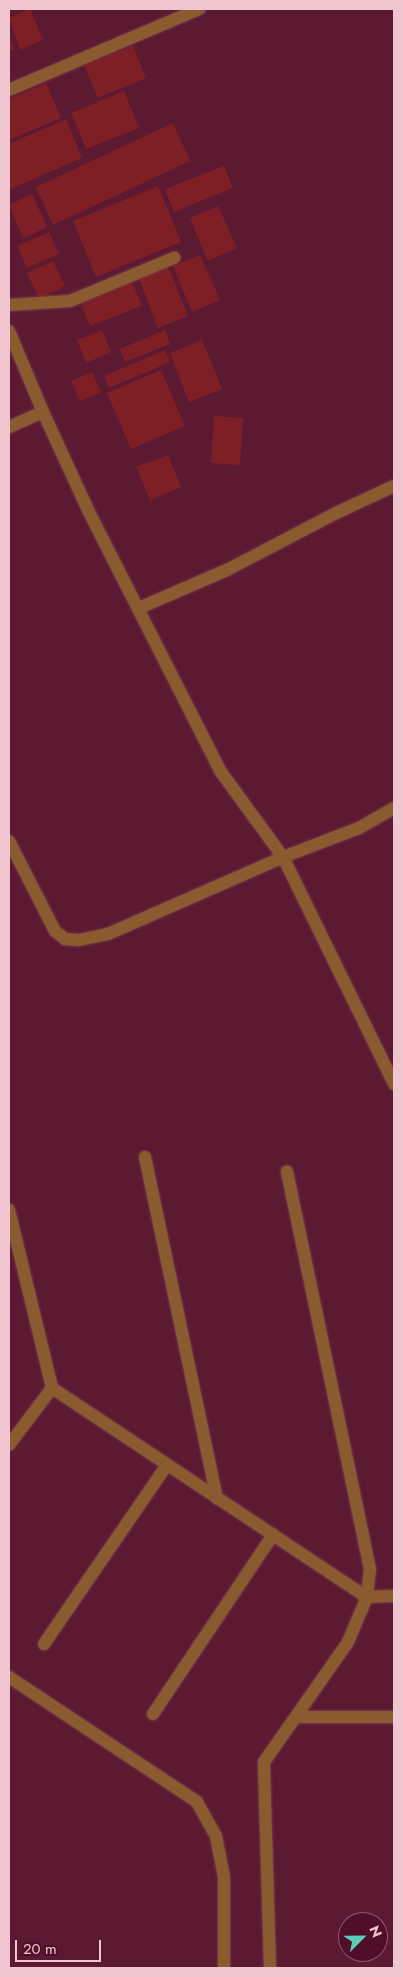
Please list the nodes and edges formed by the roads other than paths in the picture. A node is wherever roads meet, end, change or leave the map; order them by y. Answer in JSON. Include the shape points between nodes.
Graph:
{"nodes":[{"id":1,"x":198,"y":9,"type":"edge"},
{"id":2,"x":9,"y":90,"type":"edge"},
{"id":3,"x":174,"y":258,"type":"dead end"},
{"id":4,"x":9,"y":305,"type":"edge"},
{"id":5,"x":9,"y":330,"type":"edge"},
{"id":6,"x":42,"y":412,"type":"junction"},
{"id":7,"x":9,"y":427,"type":"edge"},
{"id":8,"x":394,"y":486,"type":"edge"},
{"id":9,"x":139,"y":608,"type":"junction"},
{"id":10,"x":394,"y":808,"type":"edge"},
{"id":11,"x":9,"y":842,"type":"edge"},
{"id":12,"x":283,"y":857,"type":"junction"},
{"id":13,"x":394,"y":1084,"type":"edge"},
{"id":14,"x":145,"y":1157,"type":"dead end"},
{"id":15,"x":287,"y":1172,"type":"dead end"},
{"id":16,"x":9,"y":1210,"type":"edge"},
{"id":17,"x":52,"y":1388,"type":"junction"},
{"id":18,"x":9,"y":1445,"type":"edge"},
{"id":19,"x":168,"y":1465,"type":"junction"},
{"id":20,"x":218,"y":1498,"type":"junction"},
{"id":21,"x":274,"y":1535,"type":"junction"},
{"id":22,"x":394,"y":1596,"type":"edge"},
{"id":23,"x":367,"y":1597,"type":"junction"},
{"id":24,"x":44,"y":1644,"type":"dead end"},
{"id":25,"x":9,"y":1677,"type":"edge"},
{"id":26,"x":153,"y":1714,"type":"dead end"},
{"id":27,"x":296,"y":1717,"type":"junction"},
{"id":28,"x":394,"y":1717,"type":"edge"},
{"id":29,"x":224,"y":1968,"type":"edge"},
{"id":30,"x":270,"y":1968,"type":"edge"}],
"edges":[{"from":1,"to":2,"type":"street"},
{"from":3,"to":4,"type":"street","via":[[70,301]]},
{"from":5,"to":6,"type":"street"},
{"from":6,"to":7,"type":"street"},
{"from":6,"to":9,"type":"street"},
{"from":8,"to":9,"type":"street","via":[[228,570]]},
{"from":9,"to":12,"type":"street","via":[[220,772]]},
{"from":10,"to":12,"type":"street","via":[[359,828]]},
{"from":11,"to":12,"type":"street","via":[[55,931],[65,939],[79,940],[108,934]]},
{"from":12,"to":13,"type":"street"},
{"from":14,"to":20,"type":"street"},
{"from":15,"to":23,"type":"street","via":[[370,1569]]},
{"from":16,"to":17,"type":"street"},
{"from":17,"to":18,"type":"street"},
{"from":17,"to":19,"type":"street"},
{"from":19,"to":20,"type":"street"},
{"from":19,"to":24,"type":"street"},
{"from":20,"to":21,"type":"street"},
{"from":21,"to":23,"type":"street"},
{"from":21,"to":26,"type":"street"},
{"from":22,"to":23,"type":"street"},
{"from":23,"to":27,"type":"street","via":[[348,1642]]},
{"from":25,"to":29,"type":"street","via":[[197,1802],[216,1836],[224,1877]]},
{"from":27,"to":28,"type":"street"},
{"from":27,"to":30,"type":"street","via":[[264,1762]]}]}
